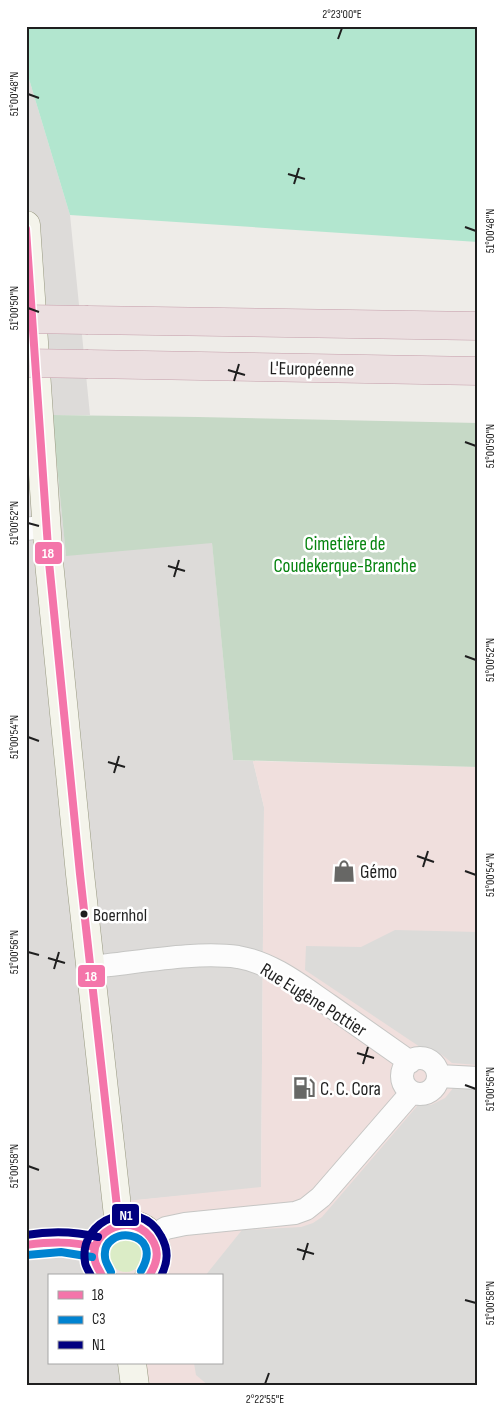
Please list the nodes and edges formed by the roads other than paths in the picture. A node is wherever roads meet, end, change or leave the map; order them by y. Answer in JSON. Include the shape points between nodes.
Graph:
{"nodes":[{"id":1,"x":26,"y":225,"type":"edge"},
{"id":2,"x":26,"y":319,"type":"edge"},
{"id":3,"x":478,"y":326,"type":"edge"},
{"id":4,"x":26,"y":363,"type":"edge"},
{"id":5,"x":478,"y":372,"type":"edge"},
{"id":6,"x":37,"y":527,"type":"edge"},
{"id":7,"x":90,"y":967,"type":"junction"},
{"id":8,"x":410,"y":1062,"type":"junction"},
{"id":9,"x":438,"y":1076,"type":"junction"},
{"id":10,"x":478,"y":1078,"type":"edge"},
{"id":11,"x":412,"y":1092,"type":"junction"},
{"id":12,"x":119,"y":1225,"type":"junction"},
{"id":13,"x":151,"y":1237,"type":"junction"},
{"id":14,"x":26,"y":1245,"type":"edge"},
{"id":15,"x":95,"y":1248,"type":"junction"},
{"id":16,"x":101,"y":1274,"type":"edge"},
{"id":17,"x":150,"y":1274,"type":"edge"},
{"id":18,"x":132,"y":1364,"type":"edge"},
{"id":19,"x":134,"y":1386,"type":"edge"}],
"edges":[{"from":1,"to":6,"type":"street"},
{"from":2,"to":3,"type":"highway","bridge":true},
{"from":4,"to":5,"type":"highway","name":"L'Européenne","bridge":true},
{"from":6,"to":7,"type":"street"},
{"from":7,"to":8,"type":"street","name":"Rue Eugène Pottier","via":[[204,956],[251,960],[294,982]]},
{"from":7,"to":12,"type":"street"},
{"from":8,"to":9,"type":"street","via":[[419,1059],[429,1061]]},
{"from":8,"to":11,"type":"street","via":[[404,1068],[403,1079]]},
{"from":9,"to":10,"type":"street"},
{"from":9,"to":11,"type":"street","via":[[430,1091]]},
{"from":11,"to":13,"type":"street","via":[[326,1192],[306,1209],[295,1213],[185,1224],[166,1228]]},
{"from":12,"to":13,"type":"street","via":[[137,1226]]},
{"from":12,"to":15,"type":"street","via":[[102,1234]]},
{"from":13,"to":17,"type":"street","via":[[157,1257]]},
{"from":14,"to":15,"type":"street","via":[[72,1241]]},
{"from":15,"to":16,"type":"street","via":[[96,1265]]},
{"from":18,"to":19,"type":"street"}]}
